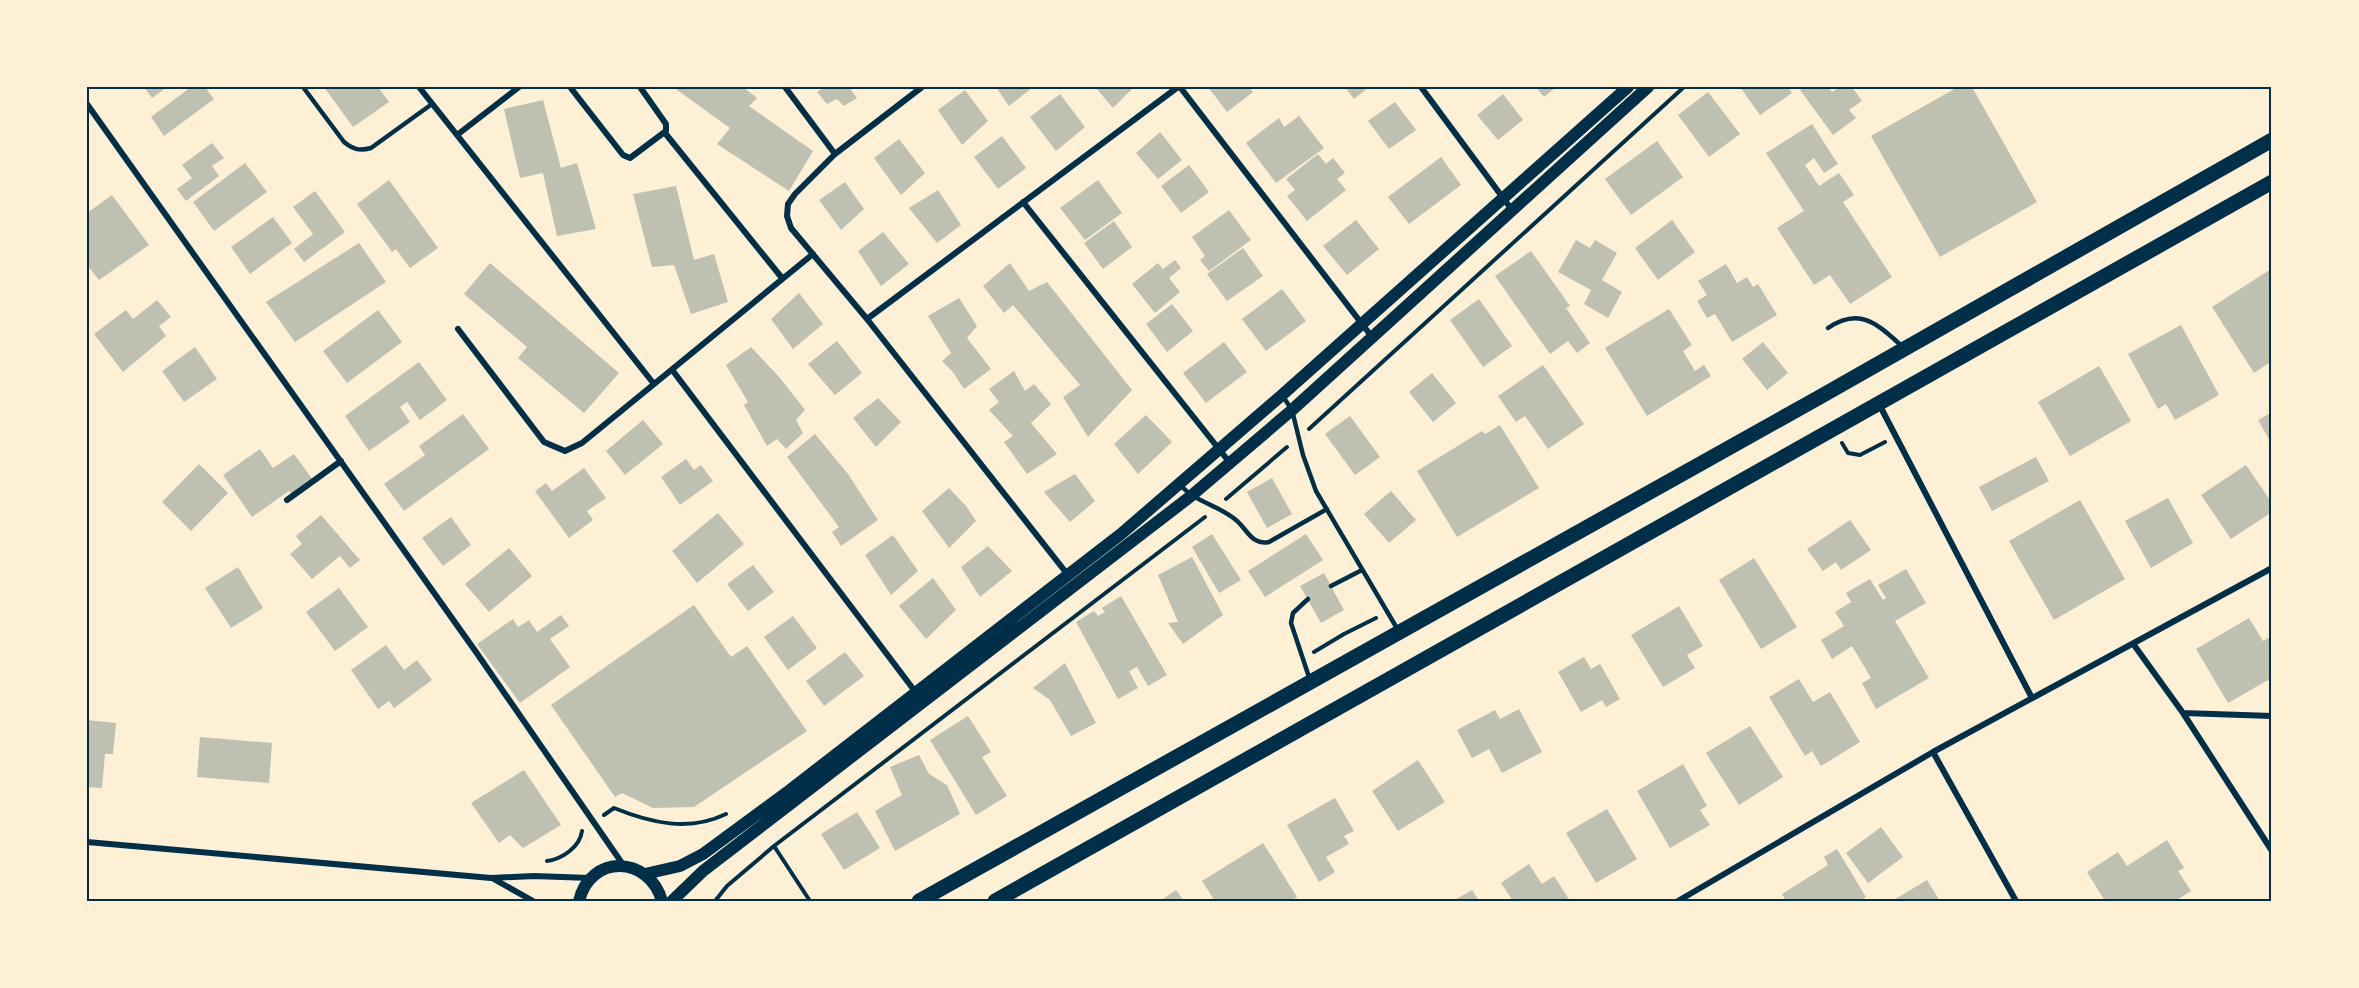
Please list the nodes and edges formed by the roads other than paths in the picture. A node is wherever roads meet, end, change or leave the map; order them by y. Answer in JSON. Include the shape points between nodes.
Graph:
{"nodes":[{"id":1,"x":303,"y":87,"type":"edge"},
{"id":2,"x":419,"y":87,"type":"edge"},
{"id":3,"x":519,"y":87,"type":"edge"},
{"id":4,"x":570,"y":87,"type":"edge"},
{"id":5,"x":640,"y":87,"type":"edge"},
{"id":6,"x":784,"y":87,"type":"edge"},
{"id":7,"x":922,"y":87,"type":"edge"},
{"id":8,"x":1179,"y":87,"type":"edge"},
{"id":9,"x":1421,"y":87,"type":"edge"},
{"id":10,"x":1628,"y":87,"type":"edge"},
{"id":11,"x":1648,"y":87,"type":"edge"},
{"id":12,"x":87,"y":104,"type":"edge"},
{"id":13,"x":432,"y":104,"type":"junction"},
{"id":14,"x":665,"y":134,"type":"junction"},
{"id":15,"x":457,"y":135,"type":"junction"},
{"id":16,"x":2272,"y":140,"type":"edge"},
{"id":17,"x":835,"y":154,"type":"junction"},
{"id":18,"x":2272,"y":182,"type":"edge"},
{"id":19,"x":1504,"y":198,"type":"junction"},
{"id":20,"x":1023,"y":202,"type":"junction"},
{"id":21,"x":1512,"y":211,"type":"junction"},
{"id":22,"x":813,"y":254,"type":"junction"},
{"id":23,"x":782,"y":278,"type":"junction"},
{"id":24,"x":867,"y":319,"type":"junction"},
{"id":25,"x":1363,"y":323,"type":"junction"},
{"id":26,"x":1828,"y":328,"type":"dead end"},
{"id":27,"x":458,"y":329,"type":"dead end"},
{"id":28,"x":1373,"y":338,"type":"junction"},
{"id":29,"x":1903,"y":347,"type":"junction"},
{"id":30,"x":673,"y":371,"type":"junction"},
{"id":31,"x":654,"y":384,"type":"junction"},
{"id":32,"x":1282,"y":395,"type":"junction"},
{"id":33,"x":1879,"y":403,"type":"junction"},
{"id":34,"x":1292,"y":410,"type":"junction"},
{"id":35,"x":1220,"y":450,"type":"junction"},
{"id":36,"x":341,"y":461,"type":"junction"},
{"id":37,"x":1230,"y":463,"type":"junction"},
{"id":38,"x":1180,"y":485,"type":"junction"},
{"id":39,"x":1191,"y":496,"type":"junction"},
{"id":40,"x":286,"y":500,"type":"dead end"},
{"id":41,"x":1327,"y":509,"type":"junction"},
{"id":42,"x":2272,"y":568,"type":"edge"},
{"id":43,"x":1362,"y":570,"type":"junction"},
{"id":44,"x":1067,"y":574,"type":"junction"},
{"id":45,"x":1074,"y":586,"type":"junction"},
{"id":46,"x":1331,"y":586,"type":"dead end"},
{"id":47,"x":1308,"y":599,"type":"dead end"},
{"id":48,"x":1399,"y":631,"type":"junction"},
{"id":49,"x":2134,"y":645,"type":"junction"},
{"id":50,"x":1311,"y":681,"type":"junction"},
{"id":51,"x":919,"y":697,"type":"junction"},
{"id":52,"x":2032,"y":698,"type":"junction"},
{"id":53,"x":2183,"y":713,"type":"junction"},
{"id":54,"x":2272,"y":716,"type":"edge"},
{"id":55,"x":1933,"y":752,"type":"junction"},
{"id":56,"x":87,"y":842,"type":"edge"},
{"id":57,"x":2272,"y":851,"type":"edge"},
{"id":58,"x":624,"y":866,"type":"junction"},
{"id":59,"x":645,"y":874,"type":"junction"},
{"id":60,"x":491,"y":878,"type":"junction"},
{"id":61,"x":590,"y":878,"type":"junction"},
{"id":62,"x":533,"y":901,"type":"edge"},
{"id":63,"x":579,"y":901,"type":"edge"},
{"id":64,"x":662,"y":901,"type":"edge"},
{"id":65,"x":672,"y":901,"type":"edge"},
{"id":66,"x":919,"y":901,"type":"edge"},
{"id":67,"x":995,"y":901,"type":"edge"},
{"id":68,"x":1678,"y":901,"type":"edge"},
{"id":69,"x":2016,"y":901,"type":"edge"}],
"edges":[{"from":1,"to":13,"type":"lane","via":[[344,142],[363,151]]},
{"from":2,"to":13,"type":"street"},
{"from":3,"to":15,"type":"street"},
{"from":4,"to":14,"type":"street","via":[[627,157],[632,158]]},
{"from":5,"to":14,"type":"street","via":[[666,124]]},
{"from":6,"to":17,"type":"street"},
{"from":7,"to":17,"type":"street"},
{"from":8,"to":20,"type":"street"},
{"from":8,"to":25,"type":"street"},
{"from":9,"to":19,"type":"street"},
{"from":10,"to":19,"type":"main road"},
{"from":11,"to":21,"type":"main road"},
{"from":12,"to":36,"type":"street"},
{"from":13,"to":15,"type":"street"},
{"from":14,"to":23,"type":"street"},
{"from":15,"to":31,"type":"street"},
{"from":16,"to":29,"type":"main road"},
{"from":17,"to":22,"type":"street","via":[[788,204],[791,228]]},
{"from":18,"to":33,"type":"main road"},
{"from":19,"to":21,"type":"street"},
{"from":19,"to":25,"type":"main road"},
{"from":20,"to":24,"type":"street"},
{"from":20,"to":35,"type":"street"},
{"from":21,"to":28,"type":"main road"},
{"from":22,"to":23,"type":"street"},
{"from":22,"to":24,"type":"street"},
{"from":23,"to":30,"type":"street"},
{"from":24,"to":44,"type":"street"},
{"from":25,"to":28,"type":"street"},
{"from":25,"to":32,"type":"main road"},
{"from":26,"to":29,"type":"lane","via":[[1851,317],[1866,319]]},
{"from":27,"to":31,"type":"street","via":[[544,442],[565,451],[582,443]]},
{"from":28,"to":34,"type":"main road"},
{"from":29,"to":48,"type":"main road"},
{"from":30,"to":31,"type":"street"},
{"from":30,"to":51,"type":"street"},
{"from":32,"to":34,"type":"lane"},
{"from":32,"to":35,"type":"main road"},
{"from":33,"to":52,"type":"street"},
{"from":33,"to":67,"type":"main road"},
{"from":34,"to":37,"type":"main road"},
{"from":34,"to":41,"type":"lane","via":[[1309,474]]},
{"from":35,"to":37,"type":"street"},
{"from":35,"to":38,"type":"main road"},
{"from":36,"to":40,"type":"street"},
{"from":36,"to":58,"type":"street"},
{"from":37,"to":39,"type":"main road"},
{"from":38,"to":39,"type":"lane"},
{"from":38,"to":44,"type":"main road"},
{"from":39,"to":41,"type":"lane","via":[[1228,514],[1261,543]]},
{"from":39,"to":45,"type":"main road"},
{"from":41,"to":43,"type":"lane"},
{"from":42,"to":49,"type":"street"},
{"from":43,"to":46,"type":"lane"},
{"from":43,"to":48,"type":"lane"},
{"from":44,"to":45,"type":"street"},
{"from":44,"to":51,"type":"main road"},
{"from":45,"to":51,"type":"main road"},
{"from":47,"to":50,"type":"lane","via":[[1293,613],[1291,623]]},
{"from":48,"to":50,"type":"main road"},
{"from":49,"to":52,"type":"street"},
{"from":49,"to":53,"type":"street"},
{"from":50,"to":66,"type":"main road"},
{"from":51,"to":59,"type":"main road","via":[[703,854],[680,866]]},
{"from":51,"to":65,"type":"main road","via":[[703,871]]},
{"from":52,"to":55,"type":"street"},
{"from":53,"to":54,"type":"street"},
{"from":53,"to":57,"type":"street"},
{"from":55,"to":68,"type":"street"},
{"from":55,"to":69,"type":"street"},
{"from":56,"to":60,"type":"street"},
{"from":58,"to":59,"type":"main road"},
{"from":58,"to":61,"type":"main road","via":[[600,871]]},
{"from":59,"to":64,"type":"main road"},
{"from":60,"to":61,"type":"street"},
{"from":60,"to":62,"type":"street"},
{"from":61,"to":63,"type":"main road"}]}
